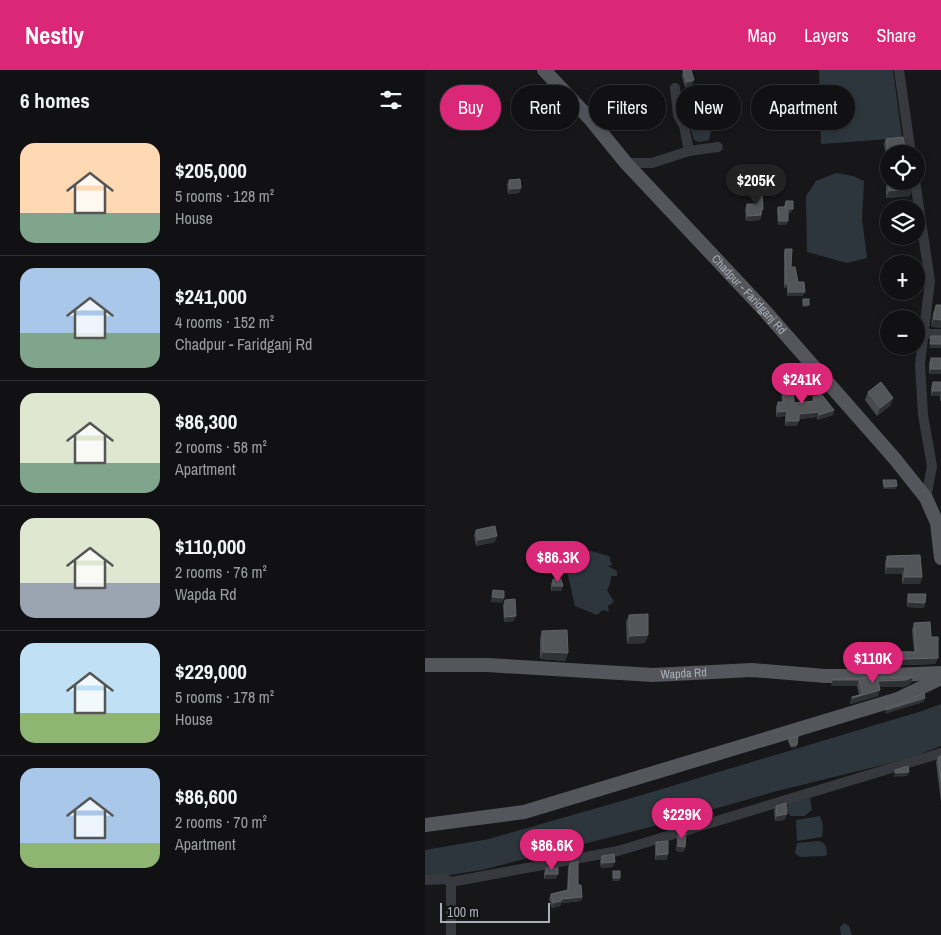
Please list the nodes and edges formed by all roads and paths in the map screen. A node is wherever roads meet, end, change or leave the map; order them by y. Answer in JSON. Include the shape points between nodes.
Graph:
{"nodes":[{"id":1,"x":544,"y":70,"type":"edge"},
{"id":2,"x":899,"y":70,"type":"edge"},
{"id":3,"x":675,"y":88,"type":"dead end"},
{"id":4,"x":910,"y":145,"type":"edge"},
{"id":5,"x":718,"y":147,"type":"dead end"},
{"id":6,"x":689,"y":151,"type":"junction"},
{"id":7,"x":626,"y":163,"type":"junction"},
{"id":8,"x":916,"y":190,"type":"edge"},
{"id":9,"x":925,"y":319,"type":"edge"},
{"id":10,"x":925,"y":334,"type":"edge"},
{"id":11,"x":941,"y":334,"type":"edge"},
{"id":12,"x":921,"y":355,"type":"edge"},
{"id":13,"x":926,"y":498,"type":"junction"},
{"id":14,"x":941,"y":558,"type":"edge"},
{"id":15,"x":425,"y":665,"type":"edge"},
{"id":16,"x":941,"y":672,"type":"edge"},
{"id":17,"x":941,"y":678,"type":"edge"},
{"id":18,"x":941,"y":753,"type":"edge"},
{"id":19,"x":425,"y":825,"type":"edge"},
{"id":20,"x":425,"y":880,"type":"edge"},
{"id":21,"x":451,"y":882,"type":"junction"},
{"id":22,"x":451,"y":935,"type":"edge"}],
"edges":[{"from":1,"to":7,"type":"main road","name":"Chadpur - Faridganj Rd"},
{"from":2,"to":4,"type":"street"},
{"from":3,"to":6,"type":"street","via":[[678,115],[684,126]]},
{"from":5,"to":6,"type":"street"},
{"from":6,"to":7,"type":"street","via":[[652,163]]},
{"from":7,"to":13,"type":"main road","name":"Chadpur - Faridganj Rd","via":[[765,311]]},
{"from":8,"to":9,"type":"street","via":[[930,281]]},
{"from":10,"to":11,"type":"street"},
{"from":12,"to":13,"type":"street","via":[[923,415],[932,466]]},
{"from":13,"to":14,"type":"main road","name":"Chadpur - Faridganj Rd","via":[[937,523]]},
{"from":15,"to":16,"type":"main road","name":"Wapda Rd","via":[[653,674],[752,670],[869,676]]},
{"from":17,"to":19,"type":"main road","via":[[898,699],[524,812]]},
{"from":18,"to":21,"type":"street","via":[[618,851]]},
{"from":20,"to":21,"type":"street","via":[[445,879]]},
{"from":21,"to":22,"type":"street"}]}
